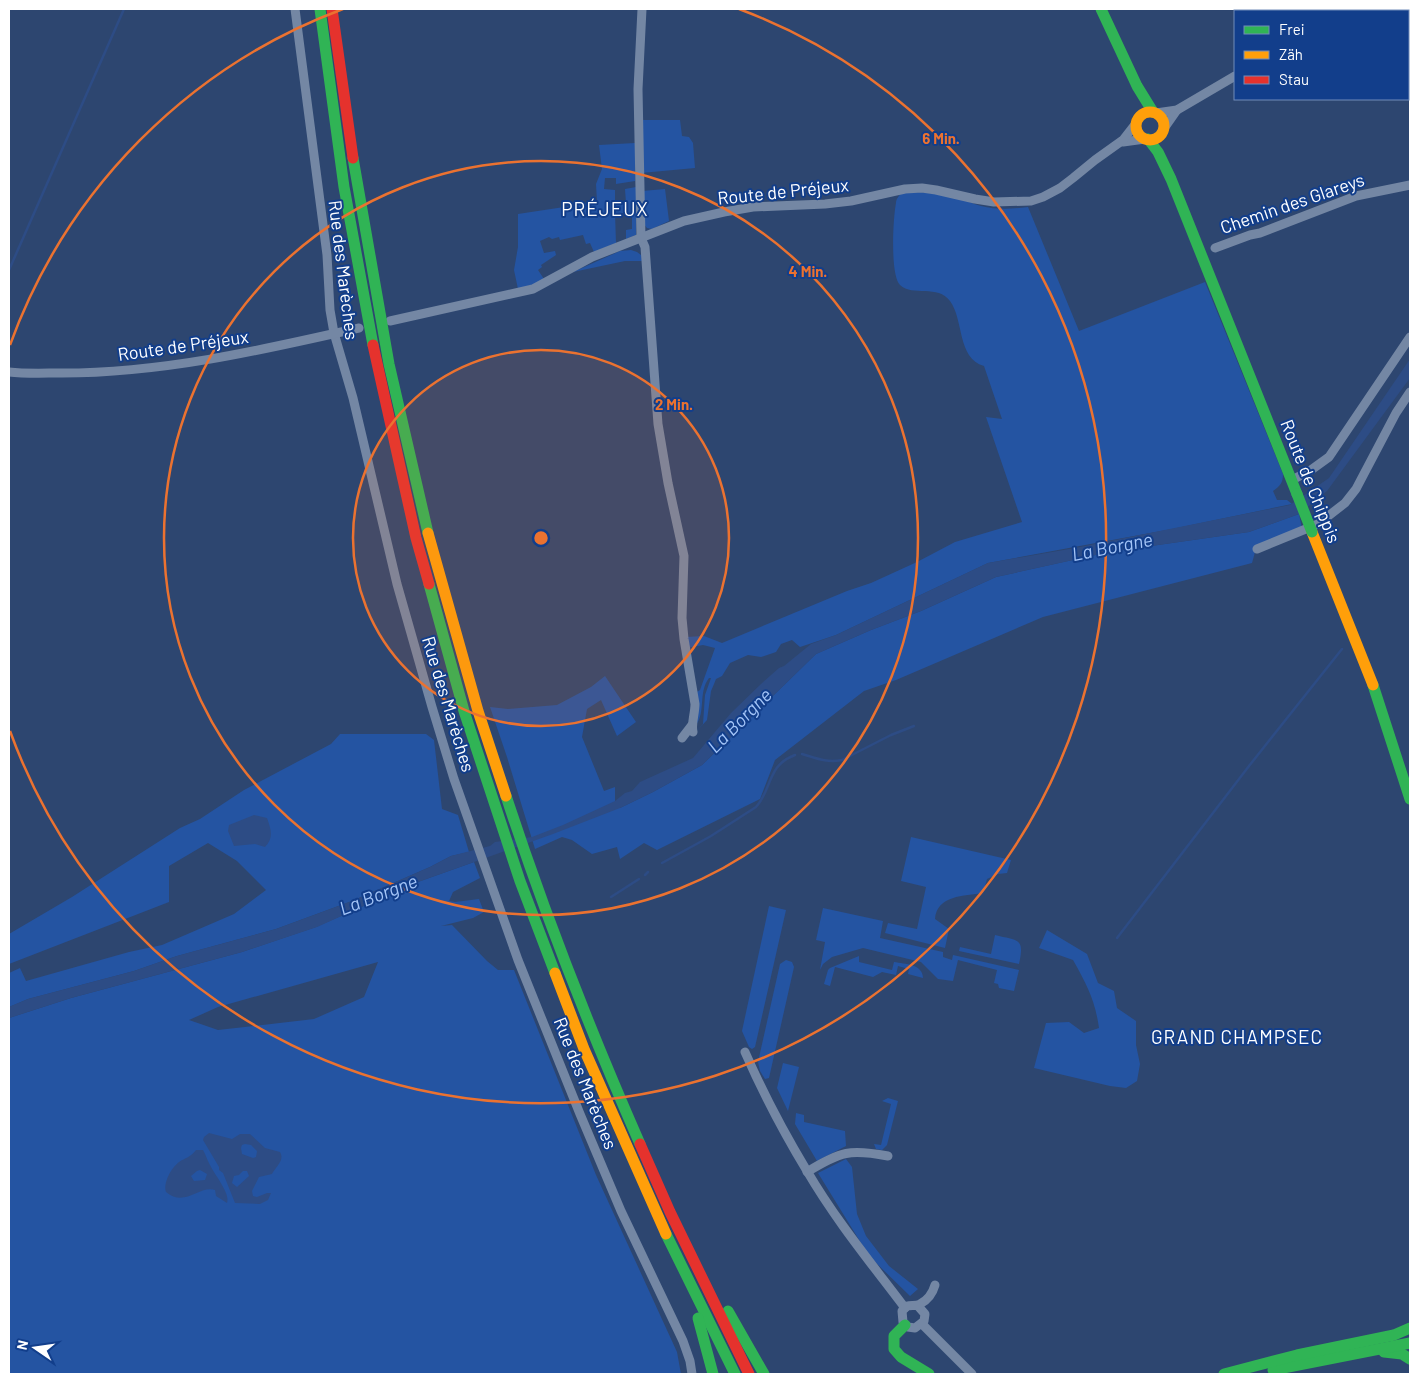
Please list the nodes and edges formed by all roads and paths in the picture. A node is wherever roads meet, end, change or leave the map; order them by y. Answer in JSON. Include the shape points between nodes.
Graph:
{"nodes":[{"id":1,"x":295,"y":9,"type":"edge"},
{"id":2,"x":320,"y":9,"type":"edge"},
{"id":3,"x":332,"y":9,"type":"edge"},
{"id":4,"x":642,"y":9,"type":"edge"},
{"id":5,"x":1102,"y":9,"type":"edge"},
{"id":6,"x":1127,"y":68,"type":"junction"},
{"id":7,"x":1234,"y":77,"type":"edge"},
{"id":8,"x":1177,"y":110,"type":"junction"},
{"id":9,"x":1155,"y":113,"type":"junction"},
{"id":10,"x":1137,"y":120,"type":"junction"},
{"id":11,"x":1163,"y":131,"type":"junction"},
{"id":12,"x":1147,"y":139,"type":"junction"},
{"id":13,"x":1118,"y":144,"type":"junction"},
{"id":14,"x":1171,"y":178,"type":"junction"},
{"id":15,"x":1410,"y":185,"type":"edge"},
{"id":16,"x":641,"y":238,"type":"junction"},
{"id":17,"x":1215,"y":248,"type":"dead end"},
{"id":18,"x":390,"y":321,"type":"dead end"},
{"id":19,"x":359,"y":328,"type":"dead end"},
{"id":20,"x":334,"y":333,"type":"junction"},
{"id":21,"x":1410,"y":337,"type":"edge"},
{"id":22,"x":9,"y":372,"type":"edge"},
{"id":23,"x":1410,"y":392,"type":"edge"},
{"id":24,"x":1292,"y":480,"type":"junction"},
{"id":25,"x":1257,"y":549,"type":"dead end"},
{"id":26,"x":682,"y":738,"type":"dead end"},
{"id":27,"x":1410,"y":799,"type":"edge"},
{"id":28,"x":541,"y":919,"type":"junction"},
{"id":29,"x":745,"y":1052,"type":"dead end"},
{"id":30,"x":888,"y":1156,"type":"dead end"},
{"id":31,"x":807,"y":1172,"type":"junction"},
{"id":32,"x":656,"y":1185,"type":"junction"},
{"id":33,"x":680,"y":1264,"type":"junction"},
{"id":34,"x":935,"y":1284,"type":"dead end"},
{"id":35,"x":918,"y":1306,"type":"junction"},
{"id":36,"x":904,"y":1308,"type":"junction"},
{"id":37,"x":922,"y":1324,"type":"junction"},
{"id":38,"x":905,"y":1325,"type":"junction"},
{"id":39,"x":1410,"y":1328,"type":"edge"},
{"id":40,"x":1410,"y":1343,"type":"edge"},
{"id":41,"x":1369,"y":1352,"type":"junction"},
{"id":42,"x":1410,"y":1359,"type":"edge"},
{"id":43,"x":692,"y":1374,"type":"edge"},
{"id":44,"x":713,"y":1374,"type":"edge"},
{"id":45,"x":735,"y":1374,"type":"edge"},
{"id":46,"x":749,"y":1374,"type":"edge"},
{"id":47,"x":764,"y":1374,"type":"edge"},
{"id":48,"x":929,"y":1374,"type":"edge"},
{"id":49,"x":972,"y":1374,"type":"edge"},
{"id":50,"x":1224,"y":1374,"type":"edge"},
{"id":51,"x":1256,"y":1374,"type":"edge"}],
"edges":[{"from":1,"to":20,"type":"street","name":"Rue des Marèches"},
{"from":2,"to":28,"type":"main road","via":[[344,192],[400,473],[425,575],[482,769]]},
{"from":3,"to":28,"type":"main road","via":[[362,225],[417,493],[445,600]]},
{"from":4,"to":16,"type":"street","via":[[638,89]]},
{"from":5,"to":6,"type":"main road","name":"Route de Chippis"},
{"from":6,"to":9,"type":"main road","name":"Route de Chippis"},
{"from":6,"to":10,"type":"main road","name":"Route de Chippis","via":[[1137,102]]},
{"from":7,"to":8,"type":"street"},
{"from":8,"to":9,"type":"street"},
{"from":8,"to":11,"type":"street"},
{"from":9,"to":10,"type":"main road","via":[[1146,112]]},
{"from":9,"to":11,"type":"main road","name":"Route de Chippis","via":[[1162,120]]},
{"from":10,"to":12,"type":"main road","name":"Route de Chippis","via":[[1138,132]]},
{"from":10,"to":13,"type":"street","name":"Route de Préjeux","via":[[1128,136]]},
{"from":11,"to":12,"type":"main road","via":[[1157,138]]},
{"from":11,"to":14,"type":"main road","name":"Route de Chippis"},
{"from":12,"to":13,"type":"street","name":"Route de Préjeux"},
{"from":12,"to":14,"type":"main road","name":"Route de Chippis","via":[[1158,152]]},
{"from":13,"to":16,"type":"street","name":"Route de Préjeux","via":[[1060,188],[1031,201],[994,202],[936,190],[905,189],[851,201],[724,212],[684,220]]},
{"from":14,"to":24,"type":"main road","name":"Route de Chippis"},
{"from":15,"to":17,"type":"street","name":"Chemin des Glareys","via":[[1356,196]]},
{"from":16,"to":18,"type":"street","name":"Route de Préjeux","via":[[592,257],[533,289]]},
{"from":16,"to":26,"type":"street","via":[[645,248],[658,424],[684,556],[682,618],[696,713],[693,729]]},
{"from":19,"to":20,"type":"street","name":"Route de Préjeux"},
{"from":20,"to":22,"type":"street","name":"Route de Préjeux","via":[[239,354],[134,370]]},
{"from":20,"to":43,"type":"street","name":"Rue des Marèches","via":[[355,404],[411,636],[454,780],[529,987],[614,1193],[683,1340]]},
{"from":21,"to":24,"type":"street","via":[[1329,457]]},
{"from":23,"to":25,"type":"street","via":[[1345,503],[1318,524]]},
{"from":24,"to":27,"type":"main road","name":"Route de Chippis","bridge":true,"via":[[1379,701]]},
{"from":28,"to":32,"type":"main road"},
{"from":28,"to":33,"type":"main road","via":[[605,1098]]},
{"from":29,"to":31,"type":"street"},
{"from":30,"to":31,"type":"street","via":[[850,1152]]},
{"from":31,"to":36,"type":"street"},
{"from":32,"to":46,"type":"main road"},
{"from":32,"to":47,"type":"main road"},
{"from":33,"to":44,"type":"main road"},
{"from":33,"to":45,"type":"main road"},
{"from":34,"to":35,"type":"street","via":[[932,1293]]},
{"from":35,"to":36,"type":"street"},
{"from":35,"to":37,"type":"street","via":[[925,1314]]},
{"from":36,"to":38,"type":"street","via":[[901,1315]]},
{"from":37,"to":38,"type":"street","via":[[915,1328]]},
{"from":37,"to":49,"type":"street"},
{"from":38,"to":48,"type":"main road","via":[[894,1336],[894,1349]]},
{"from":39,"to":50,"type":"main road","via":[[1394,1335]]},
{"from":40,"to":41,"type":"main road"},
{"from":41,"to":42,"type":"main road","via":[[1397,1353]]},
{"from":41,"to":51,"type":"main road"}]}
